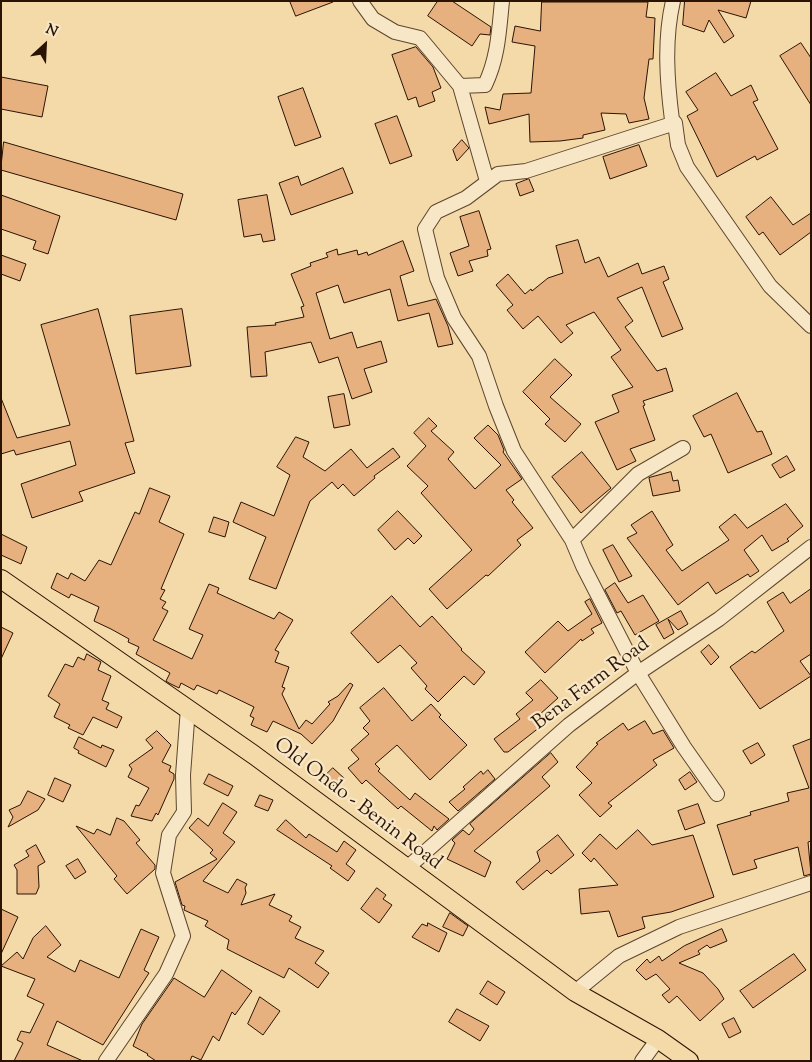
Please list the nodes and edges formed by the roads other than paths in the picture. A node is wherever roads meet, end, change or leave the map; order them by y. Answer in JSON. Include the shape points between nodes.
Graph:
{"nodes":[{"id":1,"x":360,"y":1,"type":"edge"},
{"id":2,"x":502,"y":1,"type":"edge"},
{"id":3,"x":673,"y":1,"type":"edge"},
{"id":4,"x":460,"y":86,"type":"junction"},
{"id":5,"x":676,"y":123,"type":"junction"},
{"id":6,"x":486,"y":181,"type":"junction"},
{"id":7,"x":811,"y":326,"type":"edge"},
{"id":8,"x":683,"y":448,"type":"dead end"},
{"id":9,"x":572,"y":540,"type":"junction"},
{"id":10,"x":811,"y":547,"type":"edge"},
{"id":11,"x":1,"y":579,"type":"edge"},
{"id":12,"x":638,"y":672,"type":"junction"},
{"id":13,"x":188,"y":708,"type":"junction"},
{"id":14,"x":716,"y":794,"type":"dead end"},
{"id":15,"x":406,"y":868,"type":"junction"},
{"id":16,"x":811,"y":883,"type":"edge"},
{"id":17,"x":576,"y":992,"type":"junction"},
{"id":18,"x":658,"y":1039,"type":"junction"},
{"id":19,"x":106,"y":1061,"type":"edge"},
{"id":20,"x":642,"y":1061,"type":"edge"},
{"id":21,"x":690,"y":1061,"type":"edge"}],
"edges":[{"from":1,"to":4,"type":"street","via":[[373,19],[395,32],[420,38]]},
{"from":2,"to":4,"type":"street","via":[[498,48],[492,69],[484,85]]},
{"from":3,"to":5,"type":"street","via":[[667,80],[672,120]]},
{"from":4,"to":6,"type":"street"},
{"from":5,"to":6,"type":"street","via":[[526,171],[498,174]]},
{"from":5,"to":7,"type":"street","via":[[678,145],[687,166],[770,286]]},
{"from":6,"to":9,"type":"street","via":[[466,198],[436,212],[425,229],[437,278],[454,318],[479,356],[514,451]]},
{"from":8,"to":9,"type":"street","via":[[638,474]]},
{"from":9,"to":12,"type":"street"},
{"from":10,"to":12,"type":"street","name":"Bena Farm Road","via":[[719,620]]},
{"from":11,"to":13,"type":"main road","name":"Old Ondo - Benin Road"},
{"from":12,"to":14,"type":"street"},
{"from":12,"to":15,"type":"street","name":"Bena Farm Road","via":[[569,724]]},
{"from":13,"to":15,"type":"main road","name":"Old Ondo - Benin Road"},
{"from":13,"to":19,"type":"street","via":[[184,812],[169,835],[162,873],[182,936],[166,974]]},
{"from":15,"to":17,"type":"main road","name":"Old Ondo - Benin Road"},
{"from":16,"to":17,"type":"street","via":[[679,927],[619,956]]},
{"from":17,"to":18,"type":"main road","name":"Old Ondo - Benin Road"},
{"from":18,"to":20,"type":"street"},
{"from":18,"to":21,"type":"main road","name":"Old Ondo - Benin Road"}]}
